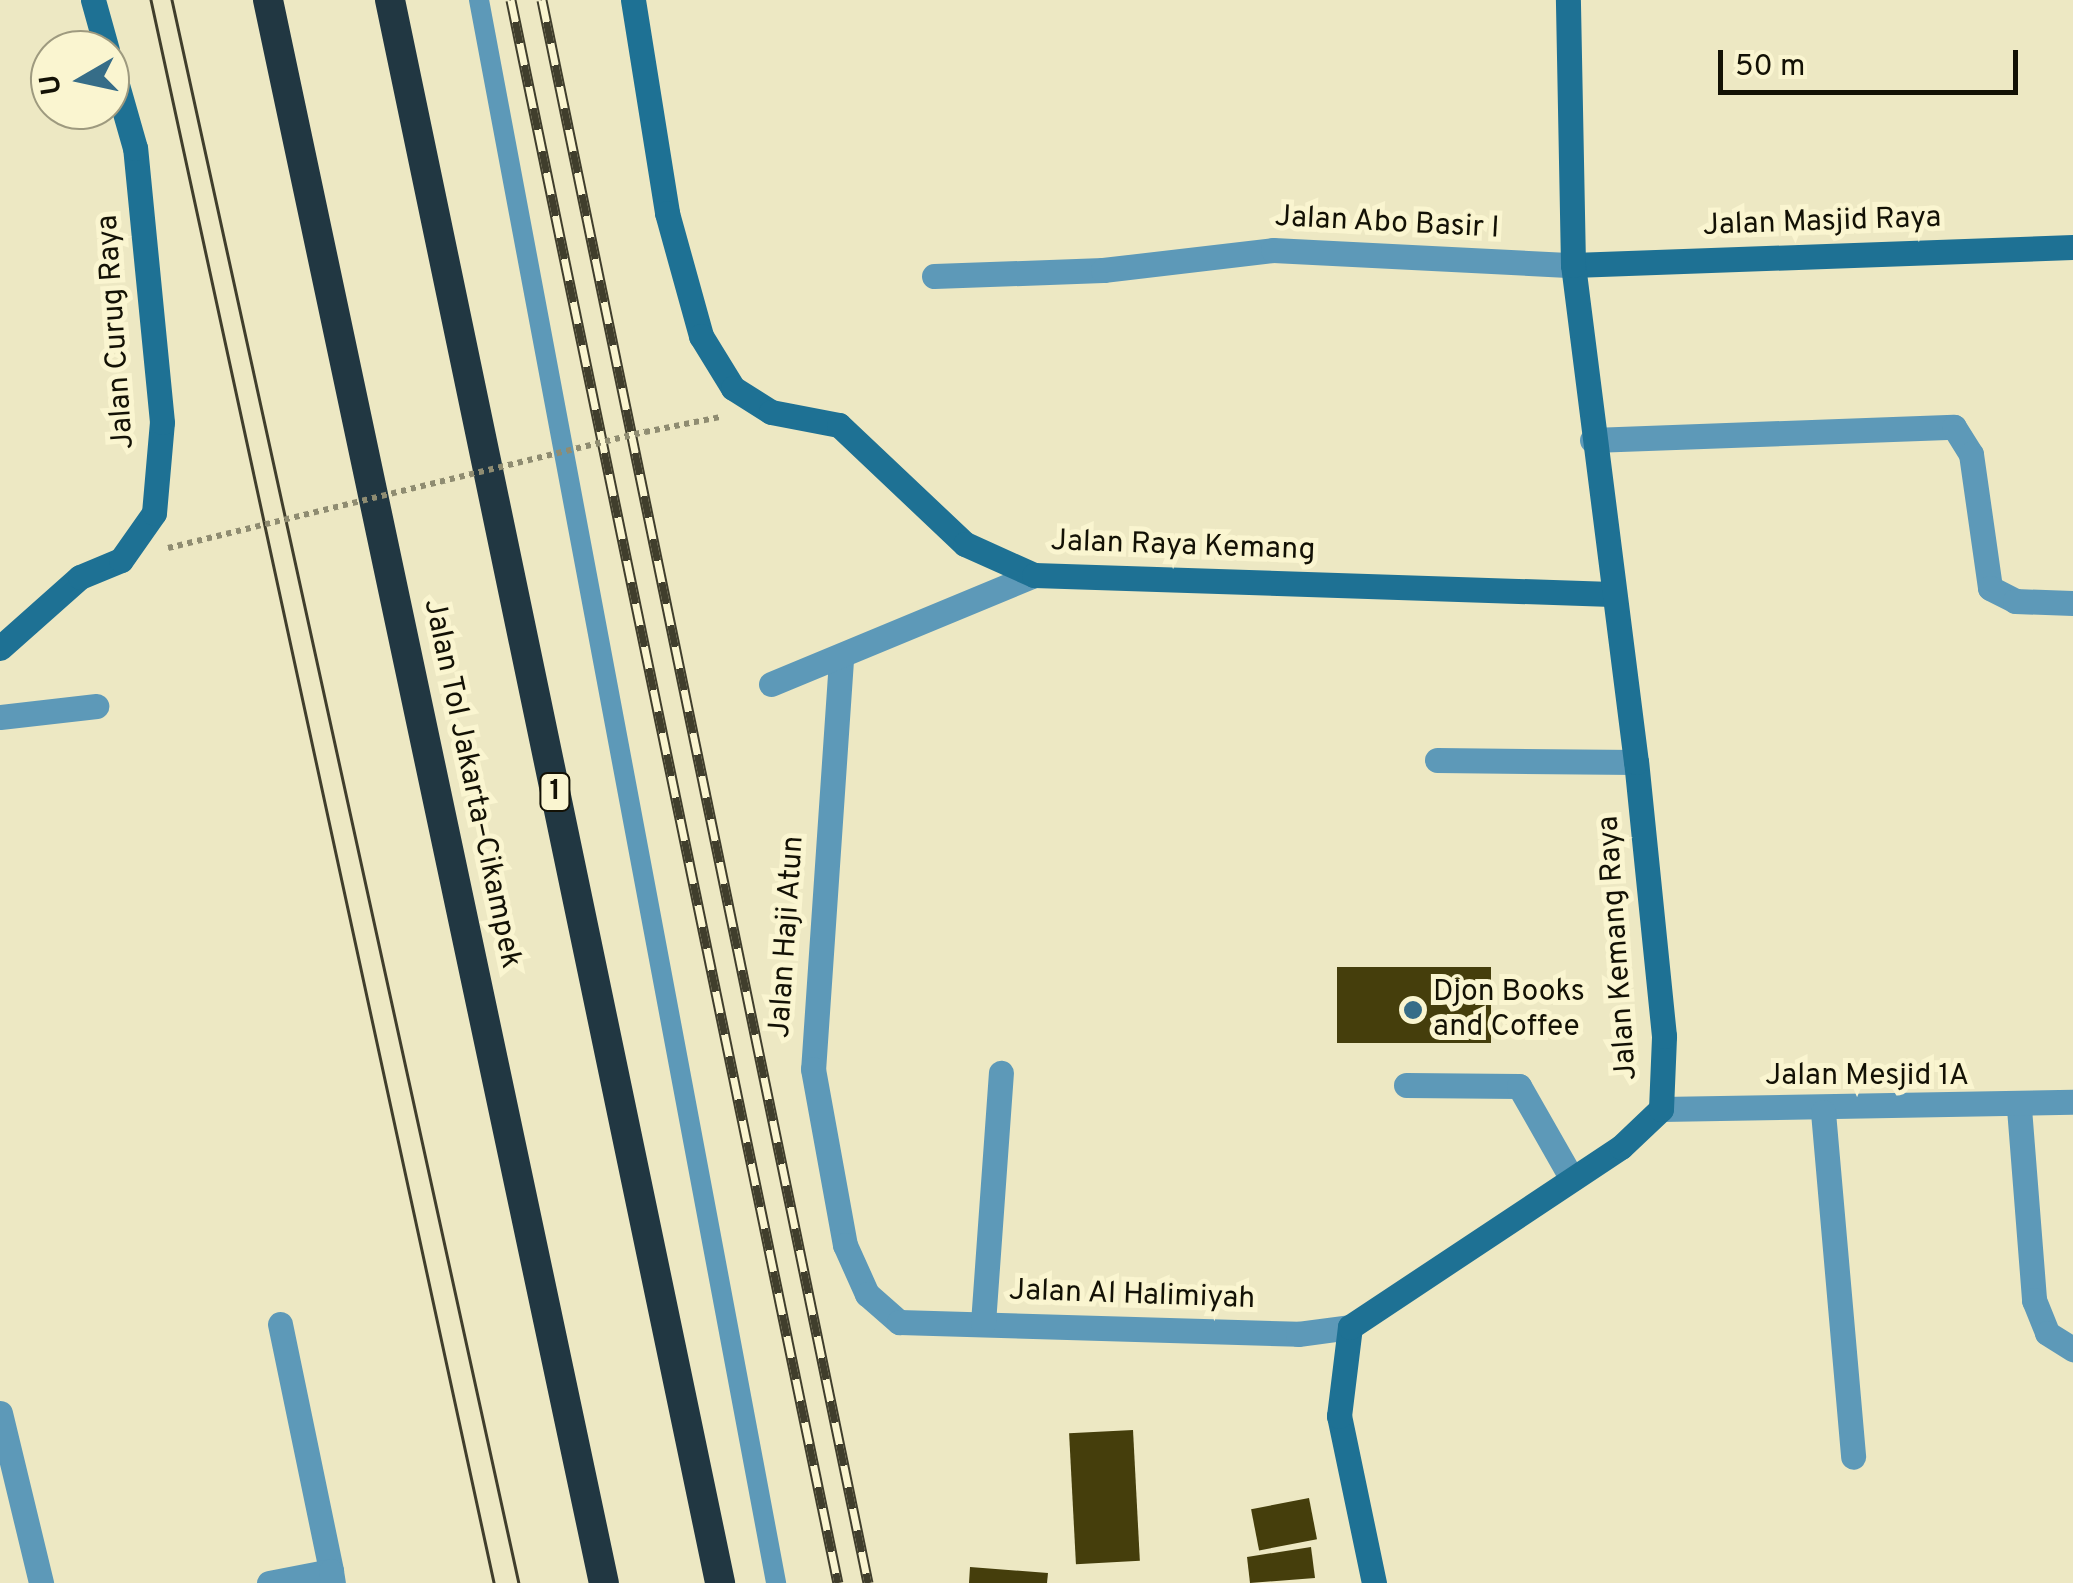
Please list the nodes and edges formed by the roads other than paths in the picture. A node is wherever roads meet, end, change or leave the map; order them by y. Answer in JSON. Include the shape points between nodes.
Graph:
{"nodes":[{"id":1,"x":93,"y":0,"type":"edge"},
{"id":2,"x":268,"y":0,"type":"edge"},
{"id":3,"x":390,"y":0,"type":"edge"},
{"id":4,"x":479,"y":0,"type":"edge"},
{"id":5,"x":1568,"y":0,"type":"edge"},
{"id":6,"x":634,"y":4,"type":"edge"},
{"id":7,"x":101,"y":30,"type":"edge"},
{"id":8,"x":130,"y":130,"type":"edge"},
{"id":9,"x":2073,"y":247,"type":"edge"},
{"id":10,"x":1573,"y":265,"type":"junction"},
{"id":11,"x":934,"y":276,"type":"dead end"},
{"id":12,"x":1592,"y":440,"type":"junction"},
{"id":13,"x":1034,"y":575,"type":"junction"},
{"id":14,"x":1612,"y":594,"type":"junction"},
{"id":15,"x":2073,"y":603,"type":"edge"},
{"id":16,"x":0,"y":648,"type":"edge"},
{"id":17,"x":841,"y":660,"type":"junction"},
{"id":18,"x":771,"y":684,"type":"dead end"},
{"id":19,"x":96,"y":706,"type":"dead end"},
{"id":20,"x":0,"y":716,"type":"edge"},
{"id":21,"x":1437,"y":760,"type":"dead end"},
{"id":22,"x":1636,"y":762,"type":"junction"},
{"id":23,"x":1001,"y":1073,"type":"dead end"},
{"id":24,"x":1406,"y":1085,"type":"dead end"},
{"id":25,"x":2073,"y":1102,"type":"edge"},
{"id":26,"x":2019,"y":1108,"type":"junction"},
{"id":27,"x":1661,"y":1109,"type":"junction"},
{"id":28,"x":1824,"y":1112,"type":"junction"},
{"id":29,"x":1572,"y":1179,"type":"junction"},
{"id":30,"x":983,"y":1323,"type":"junction"},
{"id":31,"x":280,"y":1324,"type":"dead end"},
{"id":32,"x":1350,"y":1328,"type":"junction"},
{"id":33,"x":2073,"y":1349,"type":"edge"},
{"id":34,"x":0,"y":1412,"type":"edge"},
{"id":35,"x":1852,"y":1457,"type":"dead end"},
{"id":36,"x":332,"y":1577,"type":"edge"},
{"id":37,"x":41,"y":1583,"type":"edge"},
{"id":38,"x":268,"y":1583,"type":"edge"},
{"id":39,"x":604,"y":1583,"type":"edge"},
{"id":40,"x":720,"y":1583,"type":"edge"},
{"id":41,"x":776,"y":1583,"type":"edge"},
{"id":42,"x":1374,"y":1583,"type":"edge"}],
"edges":[{"from":1,"to":7,"type":"street"},
{"from":2,"to":39,"type":"highway","name":"Jalan Tol Jakarta–Cikampek"},
{"from":3,"to":40,"type":"highway","number":"1"},
{"from":4,"to":41,"type":"lane"},
{"from":5,"to":10,"type":"street"},
{"from":6,"to":13,"type":"street","name":"Jalan Raya Kemang","via":[[667,212],[701,336],[733,388],[771,412],[839,425],[965,544]]},
{"from":8,"to":16,"type":"street","name":"Jalan Curug Raya","via":[[162,422],[154,513],[122,560],[80,577]]},
{"from":9,"to":10,"type":"street","name":"Jalan Masjid Raya"},
{"from":10,"to":11,"type":"street","name":"Jalan Abo Basir I","via":[[1273,250],[1103,270]]},
{"from":10,"to":12,"type":"street","name":"Jalan Kemang Raya"},
{"from":12,"to":14,"type":"street","name":"Jalan Kemang Raya"},
{"from":12,"to":15,"type":"street","via":[[1954,427],[1971,454],[1990,588],[2015,602]]},
{"from":13,"to":14,"type":"street","name":"Jalan Raya Kemang"},
{"from":13,"to":17,"type":"street"},
{"from":14,"to":22,"type":"street","name":"Jalan Kemang Raya"},
{"from":17,"to":18,"type":"street"},
{"from":17,"to":30,"type":"street","name":"Jalan Haji Atun","via":[[813,1069],[845,1245],[866,1294],[898,1322]]},
{"from":19,"to":20,"type":"street"},
{"from":21,"to":22,"type":"street"},
{"from":22,"to":27,"type":"street","name":"Jalan Kemang Raya","via":[[1664,1036]]},
{"from":23,"to":30,"type":"street","name":"Jalan Al Halimiyah"},
{"from":24,"to":29,"type":"street","via":[[1519,1086]]},
{"from":25,"to":26,"type":"street","name":"Jalan Mesjid 1A"},
{"from":26,"to":28,"type":"street","name":"Jalan Mesjid 1A"},
{"from":26,"to":33,"type":"street","via":[[2034,1300],[2046,1333]]},
{"from":27,"to":28,"type":"street","name":"Jalan Mesjid 1A"},
{"from":27,"to":29,"type":"street","name":"Jalan Kemang Raya"},
{"from":28,"to":35,"type":"street"},
{"from":29,"to":32,"type":"street","name":"Jalan Kemang Raya"},
{"from":30,"to":32,"type":"street","name":"Jalan Al Halimiyah","via":[[1298,1334]]},
{"from":31,"to":36,"type":"street"},
{"from":32,"to":42,"type":"street","via":[[1339,1416]]},
{"from":34,"to":37,"type":"street"},
{"from":36,"to":38,"type":"street"}]}
